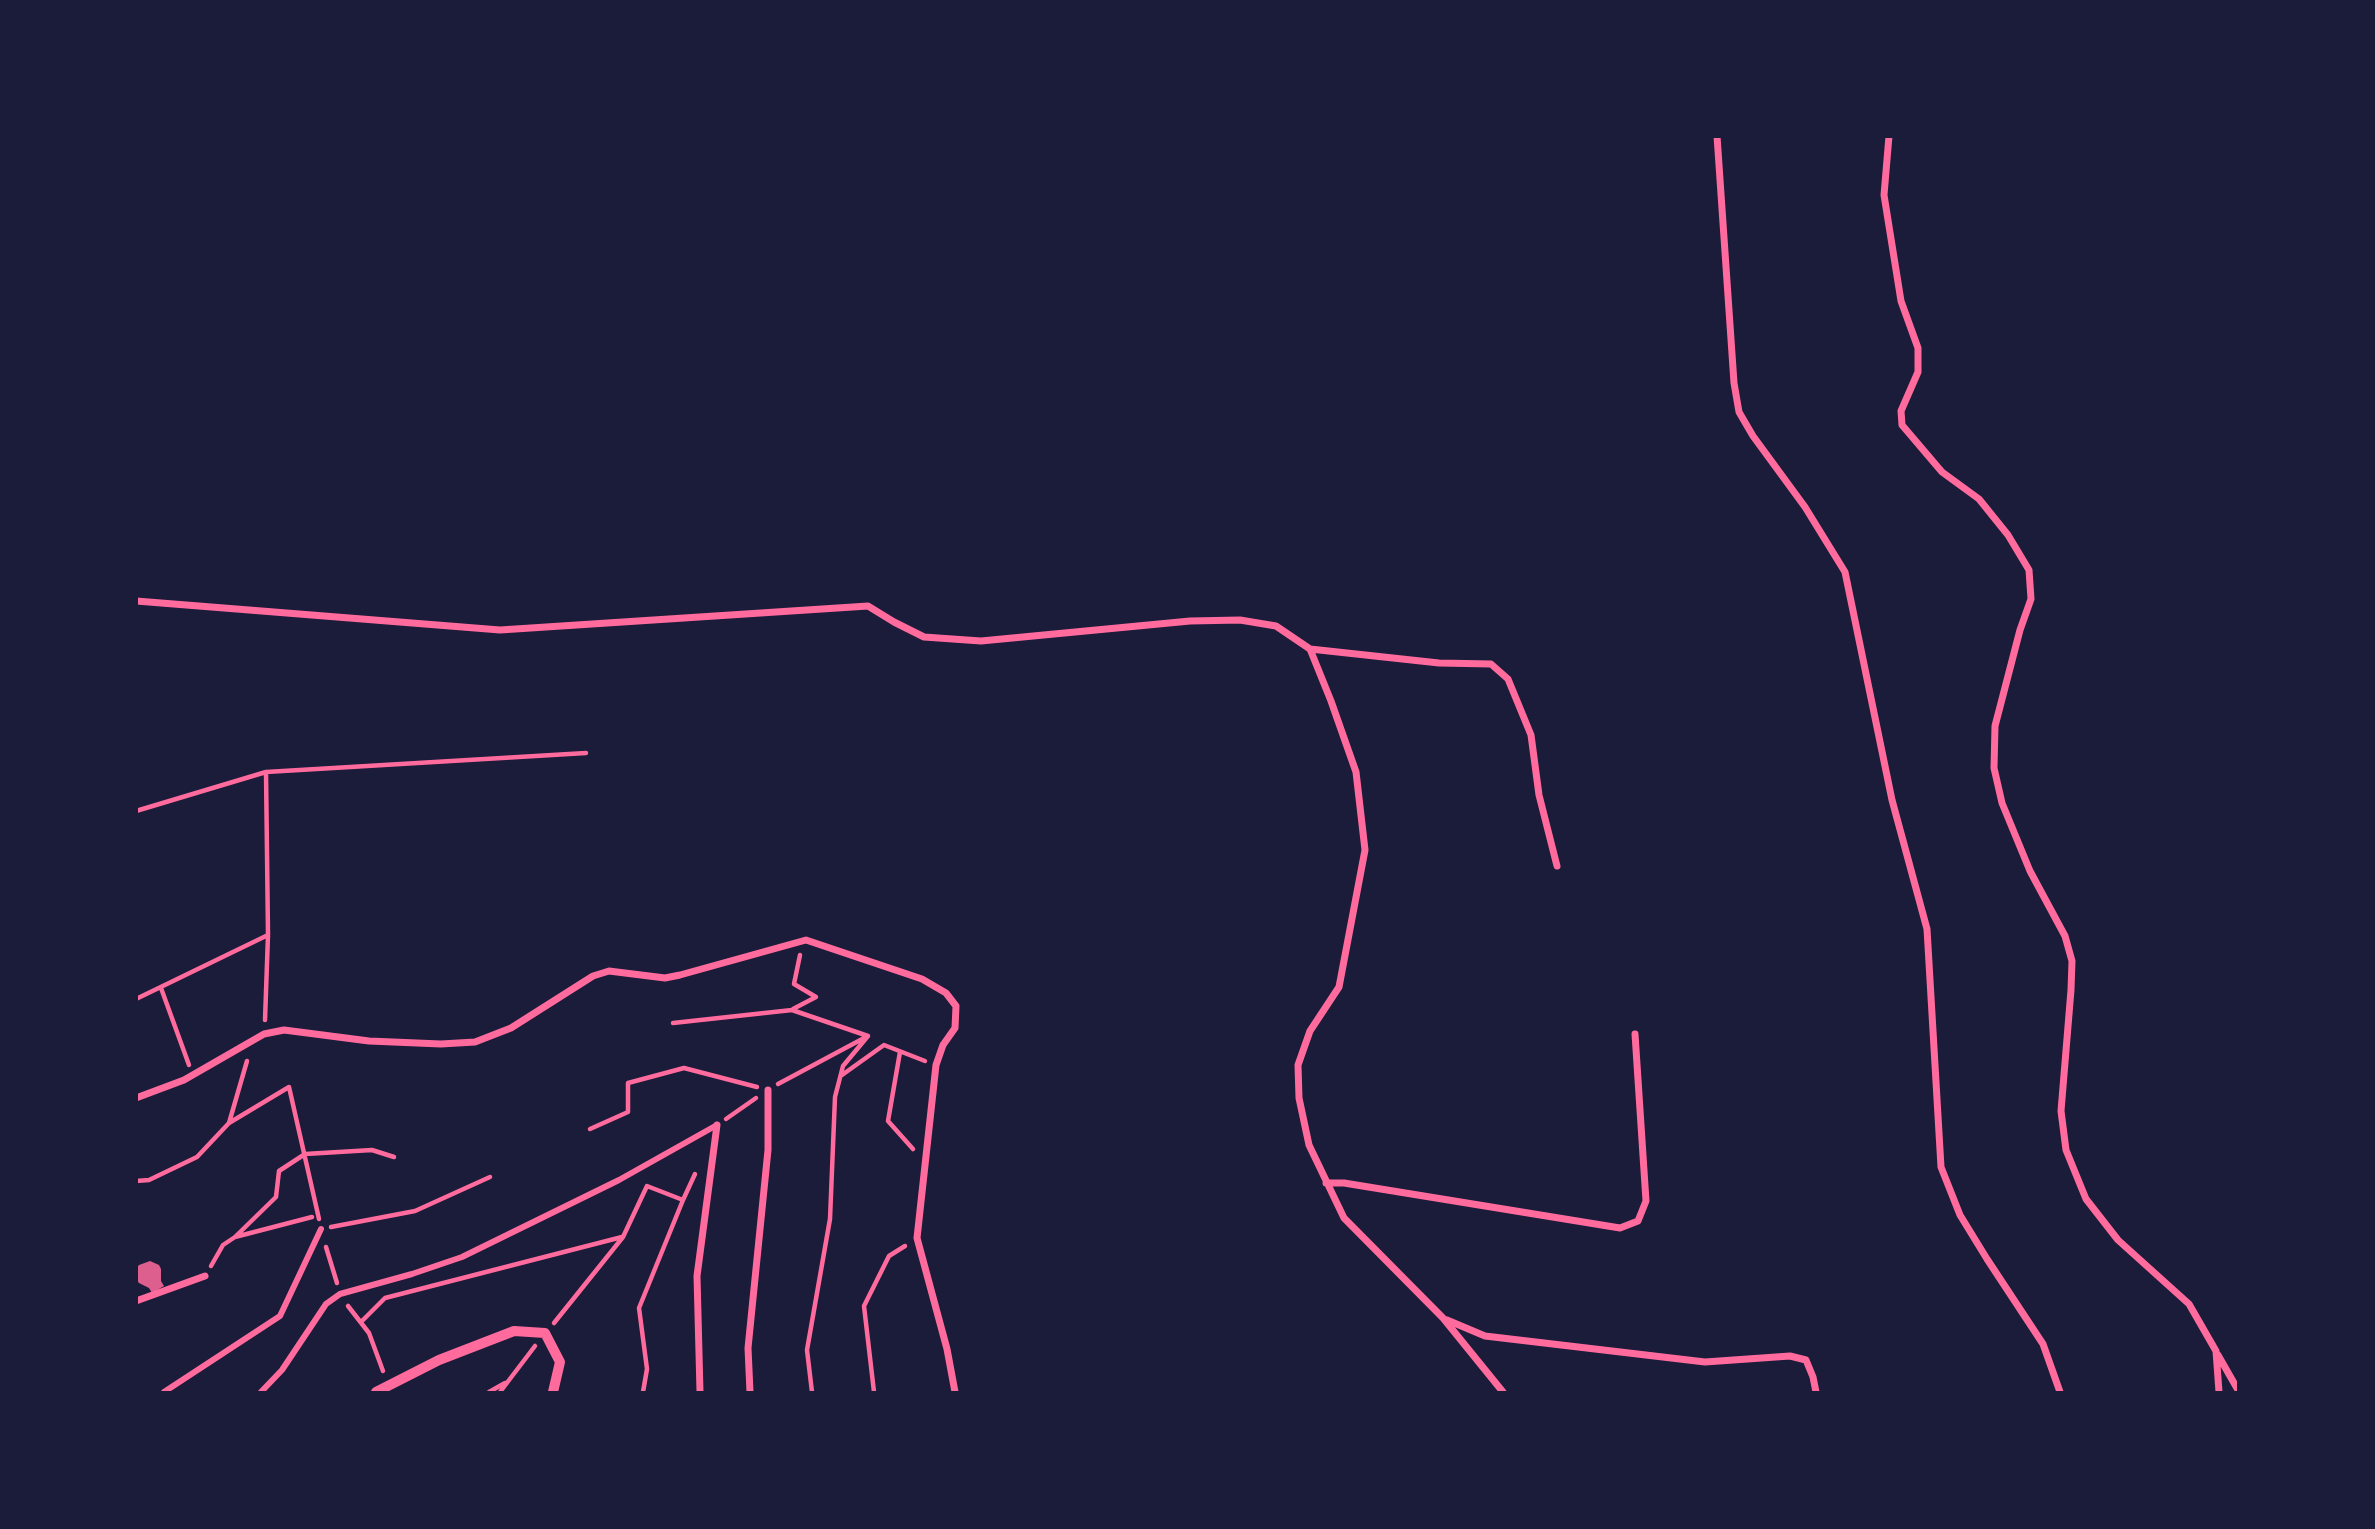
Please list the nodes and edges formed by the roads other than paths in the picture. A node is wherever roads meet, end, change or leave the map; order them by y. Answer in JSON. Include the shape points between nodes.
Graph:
{"nodes":[{"id":1,"x":1717,"y":136,"type":"edge"},
{"id":2,"x":1889,"y":136,"type":"edge"},
{"id":3,"x":136,"y":601,"type":"edge"},
{"id":4,"x":1310,"y":649,"type":"junction"},
{"id":5,"x":1557,"y":866,"type":"dead end"},
{"id":6,"x":1635,"y":1034,"type":"dead end"},
{"id":7,"x":768,"y":1090,"type":"road end"},
{"id":8,"x":136,"y":1098,"type":"edge"},
{"id":9,"x":717,"y":1125,"type":"joint"},
{"id":10,"x":1326,"y":1183,"type":"junction"},
{"id":11,"x":321,"y":1229,"type":"road end"},
{"id":12,"x":205,"y":1276,"type":"road end"},
{"id":13,"x":136,"y":1301,"type":"edge"},
{"id":14,"x":1443,"y":1318,"type":"junction"},
{"id":15,"x":2216,"y":1351,"type":"junction"},
{"id":16,"x":2238,"y":1390,"type":"edge"},
{"id":17,"x":164,"y":1392,"type":"edge"},
{"id":18,"x":261,"y":1392,"type":"edge"},
{"id":19,"x":376,"y":1392,"type":"edge"},
{"id":20,"x":553,"y":1392,"type":"edge"},
{"id":21,"x":700,"y":1392,"type":"edge"},
{"id":22,"x":750,"y":1392,"type":"edge"},
{"id":23,"x":955,"y":1392,"type":"edge"},
{"id":24,"x":1503,"y":1392,"type":"edge"},
{"id":25,"x":1816,"y":1392,"type":"edge"},
{"id":26,"x":2060,"y":1392,"type":"edge"},
{"id":27,"x":2219,"y":1392,"type":"edge"}],
"edges":[{"from":1,"to":26,"type":"street","via":[[1739,412],[1845,572],[1892,800],[1927,929],[1941,1167],[1960,1215],[2043,1344]]},
{"from":2,"to":15,"type":"street","via":[[1884,195],[1900,302],[1918,348],[1918,372],[1901,411],[1902,425],[1942,472],[1979,499],[2029,570],[2031,599],[1995,726],[1994,768],[2002,803],[2029,871],[2065,936],[2072,961],[2061,1111],[2066,1150],[2086,1199],[2118,1240],[2189,1304]]},
{"from":3,"to":4,"type":"street","via":[[500,630],[868,606],[924,637],[981,641],[1240,620],[1276,626]]},
{"from":4,"to":5,"type":"street","via":[[1491,664],[1508,679],[1531,735],[1539,796]]},
{"from":4,"to":10,"type":"street","via":[[1356,772],[1365,850],[1339,988],[1310,1031],[1298,1066],[1307,1133]]},
{"from":6,"to":10,"type":"street","via":[[1646,1201],[1638,1221],[1620,1228]]},
{"from":7,"to":22,"type":"street","via":[[768,1150],[748,1348]]},
{"from":8,"to":23,"type":"street","via":[[193,1075],[264,1034],[284,1030],[369,1041],[475,1042],[511,1028],[593,976],[609,971],[665,978],[806,940],[922,979],[946,993],[957,1006],[955,1028],[936,1065],[917,1238]]},
{"from":9,"to":18,"type":"street","via":[[462,1257],[340,1294],[326,1304],[282,1370]]},
{"from":9,"to":21,"type":"street","via":[[697,1276]]},
{"from":10,"to":14,"type":"street","via":[[1344,1219]]},
{"from":11,"to":17,"type":"street","via":[[279,1316]]},
{"from":12,"to":13,"type":"street"},
{"from":14,"to":24,"type":"street"},
{"from":14,"to":25,"type":"street","via":[[1485,1336],[1705,1362],[1790,1356],[1806,1360]]},
{"from":15,"to":16,"type":"street"},
{"from":15,"to":27,"type":"street"},
{"from":19,"to":20,"type":"street","via":[[439,1360],[514,1331],[545,1333],[560,1363]]}]}
